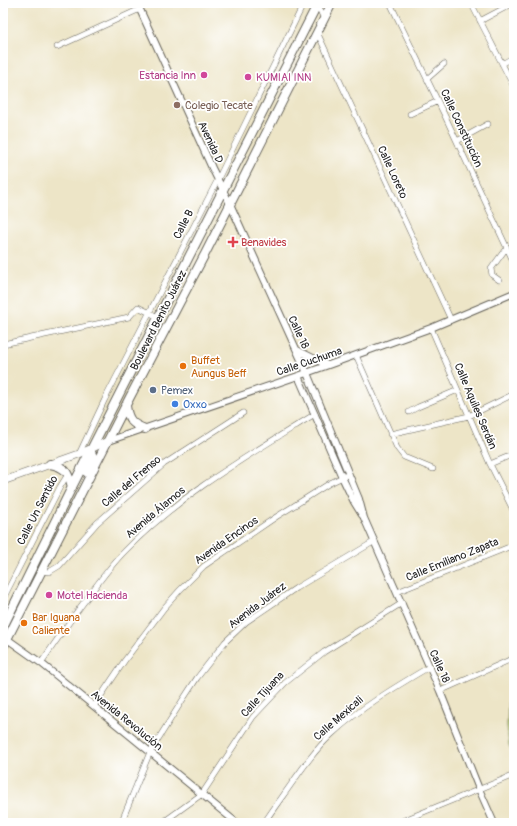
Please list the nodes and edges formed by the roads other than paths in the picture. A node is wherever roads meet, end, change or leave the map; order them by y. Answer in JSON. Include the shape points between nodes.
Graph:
{"nodes":[{"id":1,"x":137,"y":3,"type":"edge"},
{"id":2,"x":304,"y":3,"type":"edge"},
{"id":3,"x":317,"y":3,"type":"edge"},
{"id":4,"x":332,"y":3,"type":"edge"},
{"id":5,"x":390,"y":3,"type":"edge"},
{"id":6,"x":471,"y":3,"type":"edge"},
{"id":7,"x":514,"y":3,"type":"edge"},
{"id":8,"x":140,"y":9,"type":"junction"},
{"id":9,"x":324,"y":19,"type":"junction"},
{"id":10,"x":480,"y":21,"type":"junction"},
{"id":11,"x":317,"y":32,"type":"junction"},
{"id":12,"x":57,"y":47,"type":"dead end"},
{"id":13,"x":514,"y":57,"type":"edge"},
{"id":14,"x":444,"y":64,"type":"dead end"},
{"id":15,"x":502,"y":64,"type":"junction"},
{"id":16,"x":427,"y":79,"type":"junction"},
{"id":17,"x":514,"y":87,"type":"edge"},
{"id":18,"x":438,"y":101,"type":"junction"},
{"id":19,"x":410,"y":114,"type":"dead end"},
{"id":20,"x":488,"y":124,"type":"dead end"},
{"id":21,"x":457,"y":141,"type":"junction"},
{"id":22,"x":218,"y":179,"type":"junction"},
{"id":23,"x":223,"y":190,"type":"junction"},
{"id":24,"x":230,"y":204,"type":"junction"},
{"id":25,"x":507,"y":247,"type":"junction"},
{"id":26,"x":514,"y":263,"type":"edge"},
{"id":27,"x":499,"y":280,"type":"dead end"},
{"id":28,"x":514,"y":293,"type":"edge"},
{"id":29,"x":149,"y":312,"type":"junction"},
{"id":30,"x":158,"y":317,"type":"junction"},
{"id":31,"x":451,"y":320,"type":"junction"},
{"id":32,"x":432,"y":328,"type":"junction"},
{"id":33,"x":3,"y":344,"type":"edge"},
{"id":34,"x":297,"y":350,"type":"junction"},
{"id":35,"x":356,"y":355,"type":"junction"},
{"id":36,"x":326,"y":365,"type":"junction"},
{"id":37,"x":307,"y":373,"type":"junction"},
{"id":38,"x":298,"y":376,"type":"junction"},
{"id":39,"x":458,"y":390,"type":"junction"},
{"id":40,"x":514,"y":394,"type":"edge"},
{"id":41,"x":126,"y":406,"type":"junction"},
{"id":42,"x":409,"y":412,"type":"dead end"},
{"id":43,"x":243,"y":413,"type":"dead end"},
{"id":44,"x":315,"y":414,"type":"junction"},
{"id":45,"x":469,"y":416,"type":"junction"},
{"id":46,"x":145,"y":429,"type":"junction"},
{"id":47,"x":390,"y":434,"type":"junction"},
{"id":48,"x":108,"y":441,"type":"junction"},
{"id":49,"x":91,"y":450,"type":"junction"},
{"id":50,"x":79,"y":454,"type":"junction"},
{"id":51,"x":514,"y":454,"type":"edge"},
{"id":52,"x":50,"y":464,"type":"junction"},
{"id":53,"x":490,"y":464,"type":"junction"},
{"id":54,"x":433,"y":469,"type":"dead end"},
{"id":55,"x":68,"y":474,"type":"junction"},
{"id":56,"x":349,"y":474,"type":"junction"},
{"id":57,"x":342,"y":477,"type":"junction"},
{"id":58,"x":3,"y":481,"type":"edge"},
{"id":59,"x":72,"y":487,"type":"junction"},
{"id":60,"x":82,"y":492,"type":"junction"},
{"id":61,"x":514,"y":512,"type":"edge"},
{"id":62,"x":364,"y":518,"type":"junction"},
{"id":63,"x":375,"y":541,"type":"junction"},
{"id":64,"x":514,"y":545,"type":"edge"},
{"id":65,"x":42,"y":571,"type":"junction"},
{"id":66,"x":397,"y":592,"type":"junction"},
{"id":67,"x":3,"y":599,"type":"edge"},
{"id":68,"x":402,"y":603,"type":"junction"},
{"id":69,"x":3,"y":627,"type":"edge"},
{"id":70,"x":5,"y":638,"type":"edge"},
{"id":71,"x":3,"y":647,"type":"edge"},
{"id":72,"x":514,"y":658,"type":"edge"},
{"id":73,"x":41,"y":663,"type":"junction"},
{"id":74,"x":429,"y":667,"type":"junction"},
{"id":75,"x":440,"y":691,"type":"junction"},
{"id":76,"x":94,"y":706,"type":"junction"},
{"id":77,"x":150,"y":752,"type":"junction"},
{"id":78,"x":514,"y":775,"type":"edge"},
{"id":79,"x":479,"y":789,"type":"junction"},
{"id":80,"x":202,"y":794,"type":"junction"},
{"id":81,"x":121,"y":823,"type":"edge"},
{"id":82,"x":162,"y":823,"type":"edge"},
{"id":83,"x":237,"y":823,"type":"edge"},
{"id":84,"x":264,"y":823,"type":"edge"},
{"id":85,"x":397,"y":823,"type":"edge"},
{"id":86,"x":494,"y":823,"type":"edge"}],
"edges":[{"from":1,"to":8,"type":"street","name":"Avenida D"},
{"from":2,"to":22,"type":"street","name":"Calle B"},
{"from":3,"to":9,"type":"street"},
{"from":3,"to":23,"type":"main road","name":"Boulevard Benito Juárez"},
{"from":4,"to":9,"type":"main road","name":"Boulevard Benito Juárez"},
{"from":5,"to":16,"type":"street","name":"Calle Constitución"},
{"from":6,"to":10,"type":"street"},
{"from":7,"to":10,"type":"street"},
{"from":8,"to":12,"type":"street"},
{"from":8,"to":22,"type":"street","name":"Avenida D"},
{"from":9,"to":11,"type":"main road","name":"Boulevard Benito Juárez"},
{"from":10,"to":15,"type":"street"},
{"from":11,"to":24,"type":"main road","name":"Boulevard Benito Juárez"},
{"from":11,"to":31,"type":"street","name":"Calle Loreto"},
{"from":13,"to":15,"type":"street"},
{"from":14,"to":16,"type":"street"},
{"from":15,"to":17,"type":"street"},
{"from":16,"to":18,"type":"street","name":"Calle Constitución"},
{"from":18,"to":19,"type":"street"},
{"from":18,"to":21,"type":"street","name":"Calle Constitución"},
{"from":20,"to":21,"type":"street"},
{"from":21,"to":25,"type":"street","name":"Calle Constitución"},
{"from":22,"to":23,"type":"street","name":"Calle 18"},
{"from":22,"to":29,"type":"street","name":"Calle B"},
{"from":23,"to":24,"type":"street","name":"Calle 18"},
{"from":23,"to":30,"type":"main road","name":"Boulevard Benito Juárez"},
{"from":24,"to":34,"type":"street","name":"Calle 18"},
{"from":24,"to":41,"type":"main road","name":"Boulevard Benito Juárez"},
{"from":25,"to":26,"type":"street","name":"Calle Constitución"},
{"from":25,"to":27,"type":"street","via":[[491,269],[492,275]]},
{"from":28,"to":31,"type":"street","name":"Calle Cuchuma"},
{"from":29,"to":30,"type":"street"},
{"from":29,"to":33,"type":"street","via":[[138,307],[129,317]]},
{"from":29,"to":50,"type":"street","name":"Calle B"},
{"from":30,"to":49,"type":"main road","name":"Boulevard Benito Juárez"},
{"from":31,"to":32,"type":"street","name":"Calle Cuchuma"},
{"from":32,"to":35,"type":"street","name":"Calle Cuchuma"},
{"from":32,"to":39,"type":"street","name":"Calle Aquiles Serdán"},
{"from":34,"to":36,"type":"street"},
{"from":34,"to":37,"type":"street","name":"Calle 18"},
{"from":35,"to":36,"type":"street","name":"Calle Cuchuma"},
{"from":35,"to":47,"type":"street"},
{"from":36,"to":37,"type":"street","name":"Calle Cuchuma"},
{"from":37,"to":38,"type":"street","name":"Calle Cuchuma"},
{"from":37,"to":56,"type":"street","name":"Calle 18"},
{"from":38,"to":44,"type":"street","name":"Calle 18"},
{"from":38,"to":46,"type":"street","name":"Calle Cuchuma"},
{"from":39,"to":42,"type":"street"},
{"from":39,"to":45,"type":"street","name":"Calle Aquiles Serdán"},
{"from":40,"to":45,"type":"street"},
{"from":41,"to":46,"type":"main road","via":[[132,422]]},
{"from":41,"to":48,"type":"main road","name":"Boulevard Benito Juárez"},
{"from":43,"to":65,"type":"street","name":"Calle del Frenso","via":[[164,464],[97,523],[58,566],[49,572]]},
{"from":44,"to":57,"type":"street","name":"Calle 18"},
{"from":44,"to":73,"type":"street","name":"Avenida Álamos","via":[[219,475],[153,525],[125,551],[100,580]]},
{"from":45,"to":47,"type":"street"},
{"from":45,"to":53,"type":"street","name":"Calle Aquiles Serdán"},
{"from":46,"to":48,"type":"street","name":"Calle Cuchuma"},
{"from":47,"to":54,"type":"street","via":[[404,458]]},
{"from":48,"to":49,"type":"main road"},
{"from":48,"to":60,"type":"main road","name":"Boulevard Benito Juárez"},
{"from":49,"to":50,"type":"main road"},
{"from":49,"to":59,"type":"main road","name":"Boulevard Benito Juárez"},
{"from":49,"to":60,"type":"main road","via":[[94,457],[83,479]]},
{"from":50,"to":52,"type":"main road"},
{"from":51,"to":53,"type":"street"},
{"from":52,"to":55,"type":"main road","via":[[59,466]]},
{"from":52,"to":58,"type":"main road"},
{"from":53,"to":61,"type":"street","name":"Calle Aquiles Serdán"},
{"from":55,"to":59,"type":"main road"},
{"from":55,"to":67,"type":"street","name":"Calle Un Sentido"},
{"from":56,"to":57,"type":"street","name":"Avenida Encinos"},
{"from":56,"to":62,"type":"street","name":"Calle 18"},
{"from":57,"to":62,"type":"street","name":"Calle 18"},
{"from":57,"to":76,"type":"street","name":"Avenida Encinos","via":[[276,517],[204,566],[152,622]]},
{"from":59,"to":69,"type":"main road","name":"Boulevard Benito Juárez"},
{"from":60,"to":65,"type":"main road","name":"Boulevard Benito Juárez"},
{"from":62,"to":63,"type":"street","name":"Calle 18"},
{"from":63,"to":66,"type":"street","name":"Calle 18"},
{"from":63,"to":77,"type":"street","name":"Avenida Juárez","via":[[296,588],[238,630],[197,678]]},
{"from":64,"to":66,"type":"street","name":"Calle Emiliano Zapata"},
{"from":65,"to":70,"type":"main road","name":"Boulevard Benito Juárez"},
{"from":66,"to":68,"type":"street","name":"Calle 18"},
{"from":68,"to":74,"type":"street","name":"Calle 18"},
{"from":68,"to":80,"type":"street","name":"Calle Tijuana","via":[[324,652],[285,683],[253,717]]},
{"from":70,"to":71,"type":"main road","name":"Boulevard Benito Juárez"},
{"from":70,"to":73,"type":"street","name":"Avenida Revolución"},
{"from":72,"to":75,"type":"street"},
{"from":73,"to":76,"type":"street","name":"Avenida Revolución"},
{"from":74,"to":75,"type":"street","name":"Calle 18"},
{"from":74,"to":84,"type":"street","name":"Calle Mexicali","via":[[396,686],[331,735],[306,763]]},
{"from":75,"to":79,"type":"street","name":"Calle 18"},
{"from":76,"to":77,"type":"street","name":"Avenida Revolución"},
{"from":77,"to":80,"type":"street","name":"Avenida Revolución"},
{"from":77,"to":81,"type":"street","name":"Avenida Juárez"},
{"from":78,"to":79,"type":"street"},
{"from":79,"to":85,"type":"street"},
{"from":79,"to":86,"type":"street","name":"Calle 18"},
{"from":80,"to":82,"type":"street","name":"Calle Tijuana"},
{"from":80,"to":83,"type":"street","name":"Avenida Revolución"}]}
